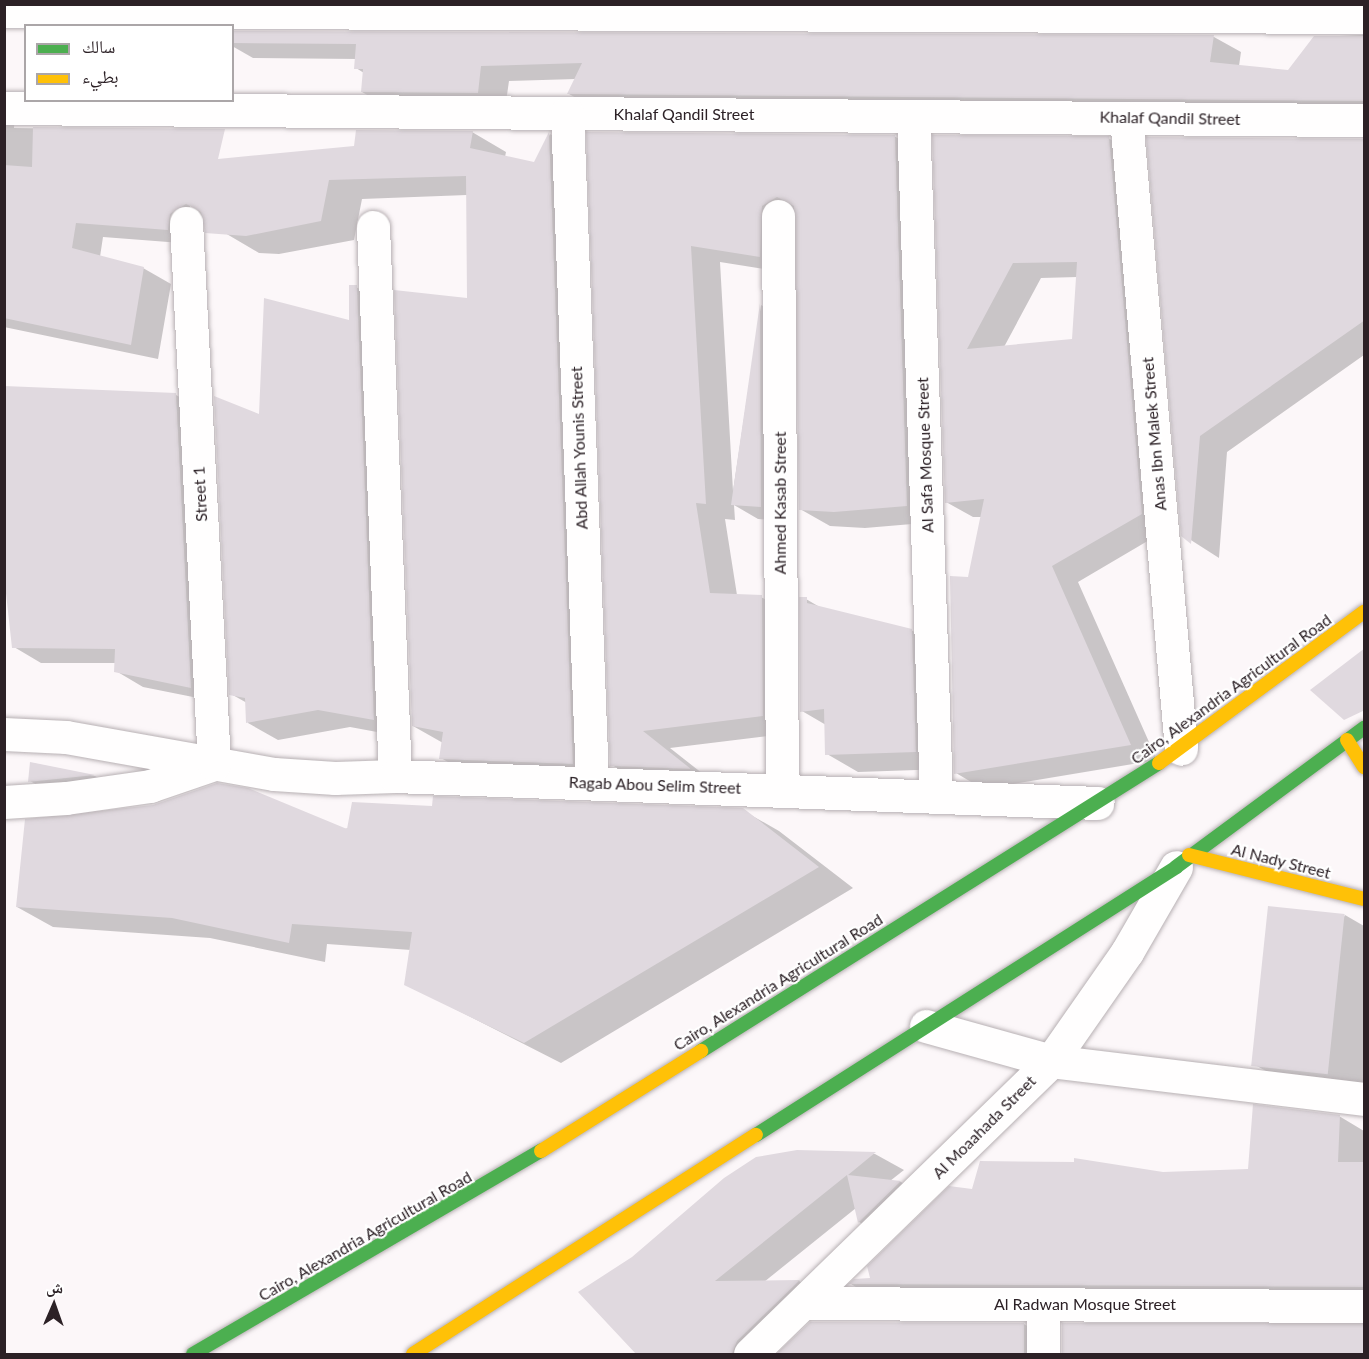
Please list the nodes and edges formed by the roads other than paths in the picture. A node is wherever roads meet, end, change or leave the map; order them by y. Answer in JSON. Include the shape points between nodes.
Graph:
{"nodes":[{"id":1,"x":4,"y":11,"type":"edge"},
{"id":2,"x":1365,"y":18,"type":"edge"},
{"id":3,"x":4,"y":108,"type":"edge"},
{"id":4,"x":567,"y":113,"type":"junction"},
{"id":5,"x":913,"y":116,"type":"junction"},
{"id":6,"x":1126,"y":118,"type":"junction"},
{"id":7,"x":1365,"y":120,"type":"edge"},
{"id":8,"x":778,"y":216,"type":"dead end"},
{"id":9,"x":186,"y":223,"type":"dead end"},
{"id":10,"x":373,"y":227,"type":"dead end"},
{"id":11,"x":1365,"y":612,"type":"edge"},
{"id":12,"x":1365,"y":728,"type":"edge"},
{"id":13,"x":4,"y":734,"type":"edge"},
{"id":14,"x":1347,"y":740,"type":"junction"},
{"id":15,"x":1181,"y":749,"type":"junction"},
{"id":16,"x":214,"y":764,"type":"junction"},
{"id":17,"x":1365,"y":767,"type":"edge"},
{"id":18,"x":395,"y":776,"type":"junction"},
{"id":19,"x":592,"y":783,"type":"junction"},
{"id":20,"x":782,"y":790,"type":"junction"},
{"id":21,"x":936,"y":795,"type":"junction"},
{"id":22,"x":4,"y":802,"type":"edge"},
{"id":23,"x":1097,"y":803,"type":"junction"},
{"id":24,"x":1182,"y":861,"type":"junction"},
{"id":25,"x":1365,"y":899,"type":"edge"},
{"id":26,"x":926,"y":1026,"type":"junction"},
{"id":27,"x":1051,"y":1061,"type":"junction"},
{"id":28,"x":1365,"y":1099,"type":"edge"},
{"id":29,"x":806,"y":1303,"type":"junction"},
{"id":30,"x":1043,"y":1304,"type":"junction"},
{"id":31,"x":1365,"y":1306,"type":"edge"},
{"id":32,"x":193,"y":1354,"type":"edge"},
{"id":33,"x":412,"y":1354,"type":"edge"},
{"id":34,"x":750,"y":1354,"type":"edge"},
{"id":35,"x":1043,"y":1354,"type":"edge"}],
"edges":[{"from":1,"to":2,"type":"street"},
{"from":3,"to":4,"type":"street","name":"Khalaf Qandil Street"},
{"from":4,"to":5,"type":"street","name":"Khalaf Qandil Street"},
{"from":4,"to":19,"type":"street","name":"Abd Allah Younis Street"},
{"from":5,"to":6,"type":"street","name":"Khalaf Qandil Street"},
{"from":5,"to":21,"type":"street","name":"Al Safa Mosque Street"},
{"from":6,"to":7,"type":"street","name":"Khalaf Qandil Street"},
{"from":6,"to":15,"type":"street","name":"Anas Ibn Malek Street"},
{"from":8,"to":20,"type":"street","name":"Ahmed Kasab Street"},
{"from":9,"to":16,"type":"street","name":"Street 1"},
{"from":10,"to":18,"type":"street"},
{"from":11,"to":15,"type":"main road","name":"Cairo, Alexandria Agricultural Road"},
{"from":12,"to":14,"type":"main road"},
{"from":13,"to":16,"type":"street","name":"Ragab Abou Selim Street","via":[[66,737]]},
{"from":14,"to":17,"type":"main road"},
{"from":14,"to":24,"type":"main road"},
{"from":15,"to":23,"type":"main road","name":"Cairo, Alexandria Agricultural Road"},
{"from":16,"to":18,"type":"street","name":"Ragab Abou Selim Street","via":[[335,778]]},
{"from":16,"to":22,"type":"street","name":"Ragab Abou Selim Street","via":[[150,786]]},
{"from":18,"to":19,"type":"street","name":"Ragab Abou Selim Street"},
{"from":19,"to":20,"type":"street","name":"Ragab Abou Selim Street"},
{"from":20,"to":21,"type":"street","name":"Ragab Abou Selim Street"},
{"from":21,"to":23,"type":"street","name":"Ragab Abou Selim Street"},
{"from":23,"to":32,"type":"main road","name":"Cairo, Alexandria Agricultural Road","via":[[490,1183]]},
{"from":24,"to":25,"type":"main road","name":"Al Nady Street"},
{"from":24,"to":26,"type":"main road"},
{"from":24,"to":27,"type":"street","name":"Al Moaahada Street","via":[[1126,952]]},
{"from":26,"to":27,"type":"street"},
{"from":26,"to":33,"type":"main road"},
{"from":27,"to":28,"type":"street"},
{"from":27,"to":29,"type":"street","name":"Al Moaahada Street"},
{"from":29,"to":30,"type":"street","name":"Al Radwan Mosque Street"},
{"from":29,"to":34,"type":"street","name":"Al Moaahada Street"},
{"from":30,"to":31,"type":"street","name":"Al Radwan Mosque Street"},
{"from":30,"to":35,"type":"street"}]}
